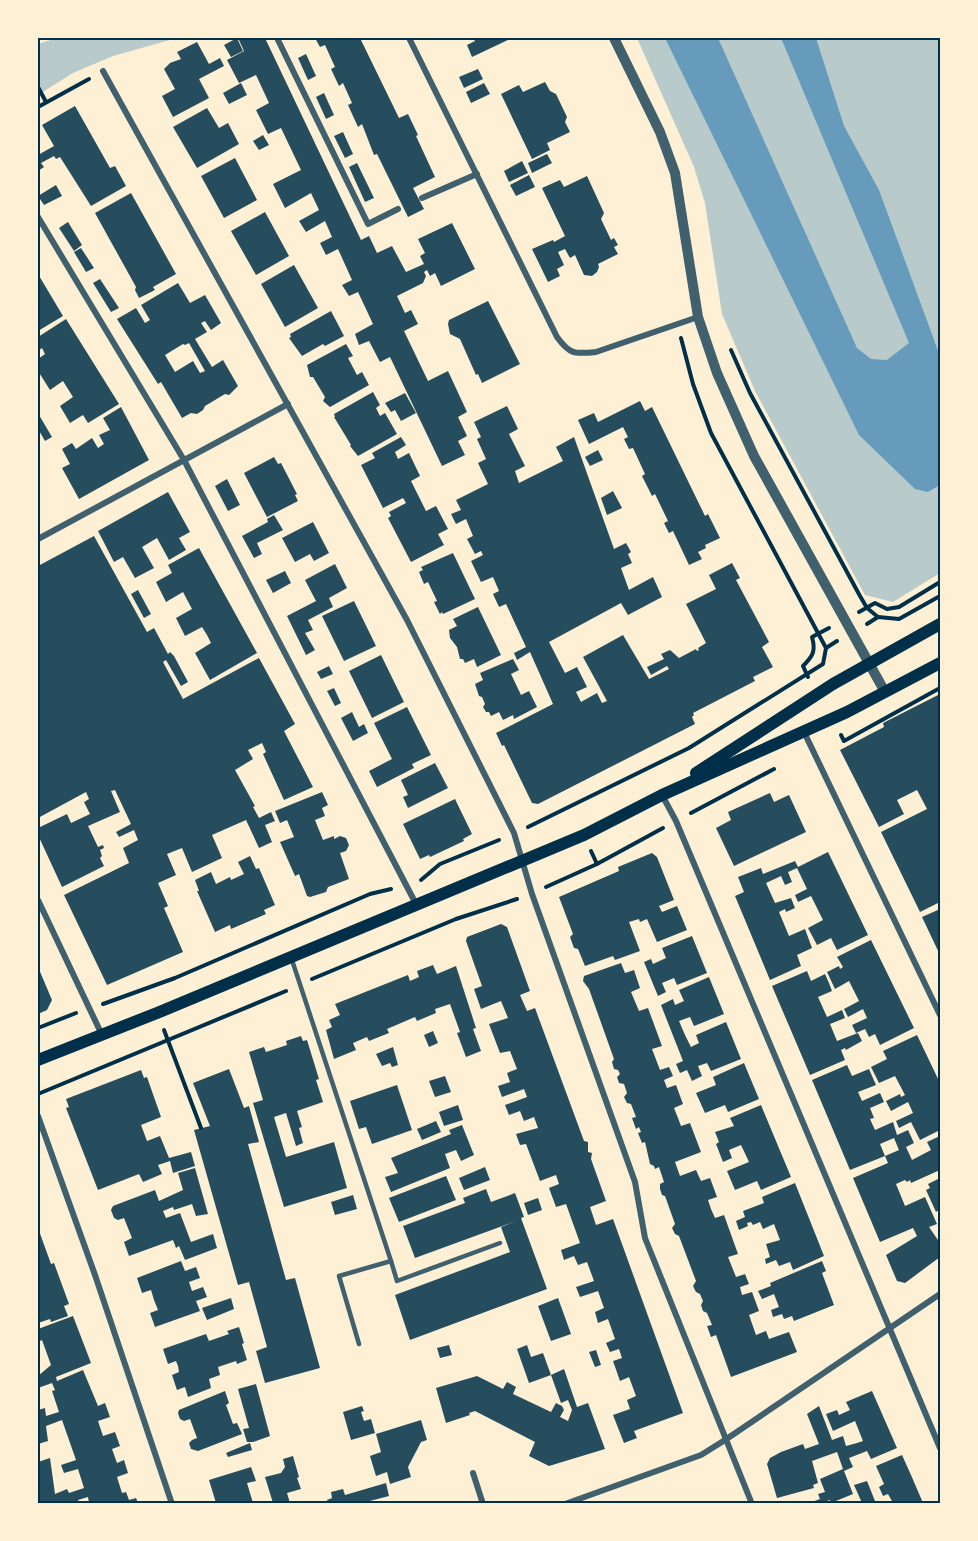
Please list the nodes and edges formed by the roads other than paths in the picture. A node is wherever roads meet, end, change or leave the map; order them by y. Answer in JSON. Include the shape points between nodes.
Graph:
{"nodes":[{"id":1,"x":277,"y":38,"type":"edge"},
{"id":2,"x":409,"y":38,"type":"edge"},
{"id":3,"x":614,"y":38,"type":"edge"},
{"id":4,"x":103,"y":71,"type":"road end"},
{"id":5,"x":477,"y":174,"type":"junction"},
{"id":6,"x":422,"y":198,"type":"dead end"},
{"id":7,"x":398,"y":209,"type":"dead end"},
{"id":8,"x":38,"y":217,"type":"edge"},
{"id":9,"x":698,"y":317,"type":"junction"},
{"id":10,"x":288,"y":404,"type":"junction"},
{"id":11,"x":184,"y":460,"type":"junction"},
{"id":12,"x":38,"y":539,"type":"edge"},
{"id":13,"x":940,"y":624,"type":"edge"},
{"id":14,"x":869,"y":663,"type":"junction"},
{"id":15,"x":940,"y":663,"type":"edge"},
{"id":16,"x":885,"y":692,"type":"junction"},
{"id":17,"x":804,"y":731,"type":"junction"},
{"id":18,"x":662,"y":795,"type":"junction"},
{"id":19,"x":524,"y":861,"type":"junction"},
{"id":20,"x":38,"y":900,"type":"edge"},
{"id":21,"x":416,"y":904,"type":"junction"},
{"id":22,"x":291,"y":957,"type":"junction"},
{"id":23,"x":940,"y":1015,"type":"edge"},
{"id":24,"x":103,"y":1036,"type":"junction"},
{"id":25,"x":38,"y":1060,"type":"edge"},
{"id":26,"x":38,"y":1116,"type":"edge"},
{"id":27,"x":500,"y":1243,"type":"dead end"},
{"id":28,"x":391,"y":1261,"type":"junction"},
{"id":29,"x":940,"y":1294,"type":"edge"},
{"id":30,"x":890,"y":1328,"type":"junction"},
{"id":31,"x":360,"y":1344,"type":"dead end"},
{"id":32,"x":725,"y":1440,"type":"junction"},
{"id":33,"x":940,"y":1448,"type":"edge"},
{"id":34,"x":473,"y":1473,"type":"dead end"},
{"id":35,"x":172,"y":1503,"type":"edge"},
{"id":36,"x":483,"y":1503,"type":"edge"},
{"id":37,"x":565,"y":1503,"type":"edge"},
{"id":38,"x":752,"y":1503,"type":"edge"}],
"edges":[{"from":1,"to":7,"type":"street","via":[[368,224]]},
{"from":2,"to":5,"type":"street"},
{"from":3,"to":9,"type":"street","via":[[660,132],[675,173]]},
{"from":4,"to":10,"type":"street"},
{"from":5,"to":6,"type":"street"},
{"from":5,"to":9,"type":"street","via":[[566,350],[596,352]]},
{"from":8,"to":11,"type":"street"},
{"from":9,"to":14,"type":"street","via":[[717,373],[754,456]]},
{"from":10,"to":11,"type":"street"},
{"from":10,"to":19,"type":"street","via":[[407,620],[514,833]]},
{"from":11,"to":12,"type":"street"},
{"from":11,"to":21,"type":"street"},
{"from":13,"to":14,"type":"main road"},
{"from":14,"to":16,"type":"street"},
{"from":14,"to":18,"type":"main road"},
{"from":15,"to":16,"type":"main road"},
{"from":16,"to":17,"type":"main road"},
{"from":17,"to":18,"type":"main road"},
{"from":17,"to":23,"type":"street"},
{"from":18,"to":19,"type":"main road"},
{"from":18,"to":30,"type":"street"},
{"from":19,"to":21,"type":"main road"},
{"from":19,"to":32,"type":"street","via":[[532,894],[635,1182],[645,1238]]},
{"from":20,"to":24,"type":"street"},
{"from":21,"to":22,"type":"main road"},
{"from":22,"to":24,"type":"main road"},
{"from":22,"to":28,"type":"lane"},
{"from":24,"to":25,"type":"main road"},
{"from":26,"to":35,"type":"street"},
{"from":27,"to":28,"type":"lane","via":[[397,1281]]},
{"from":28,"to":31,"type":"lane","via":[[339,1276]]},
{"from":29,"to":30,"type":"street"},
{"from":30,"to":32,"type":"street"},
{"from":30,"to":33,"type":"street"},
{"from":32,"to":37,"type":"street","via":[[701,1455]]},
{"from":32,"to":38,"type":"street"},
{"from":34,"to":36,"type":"street"}]}
